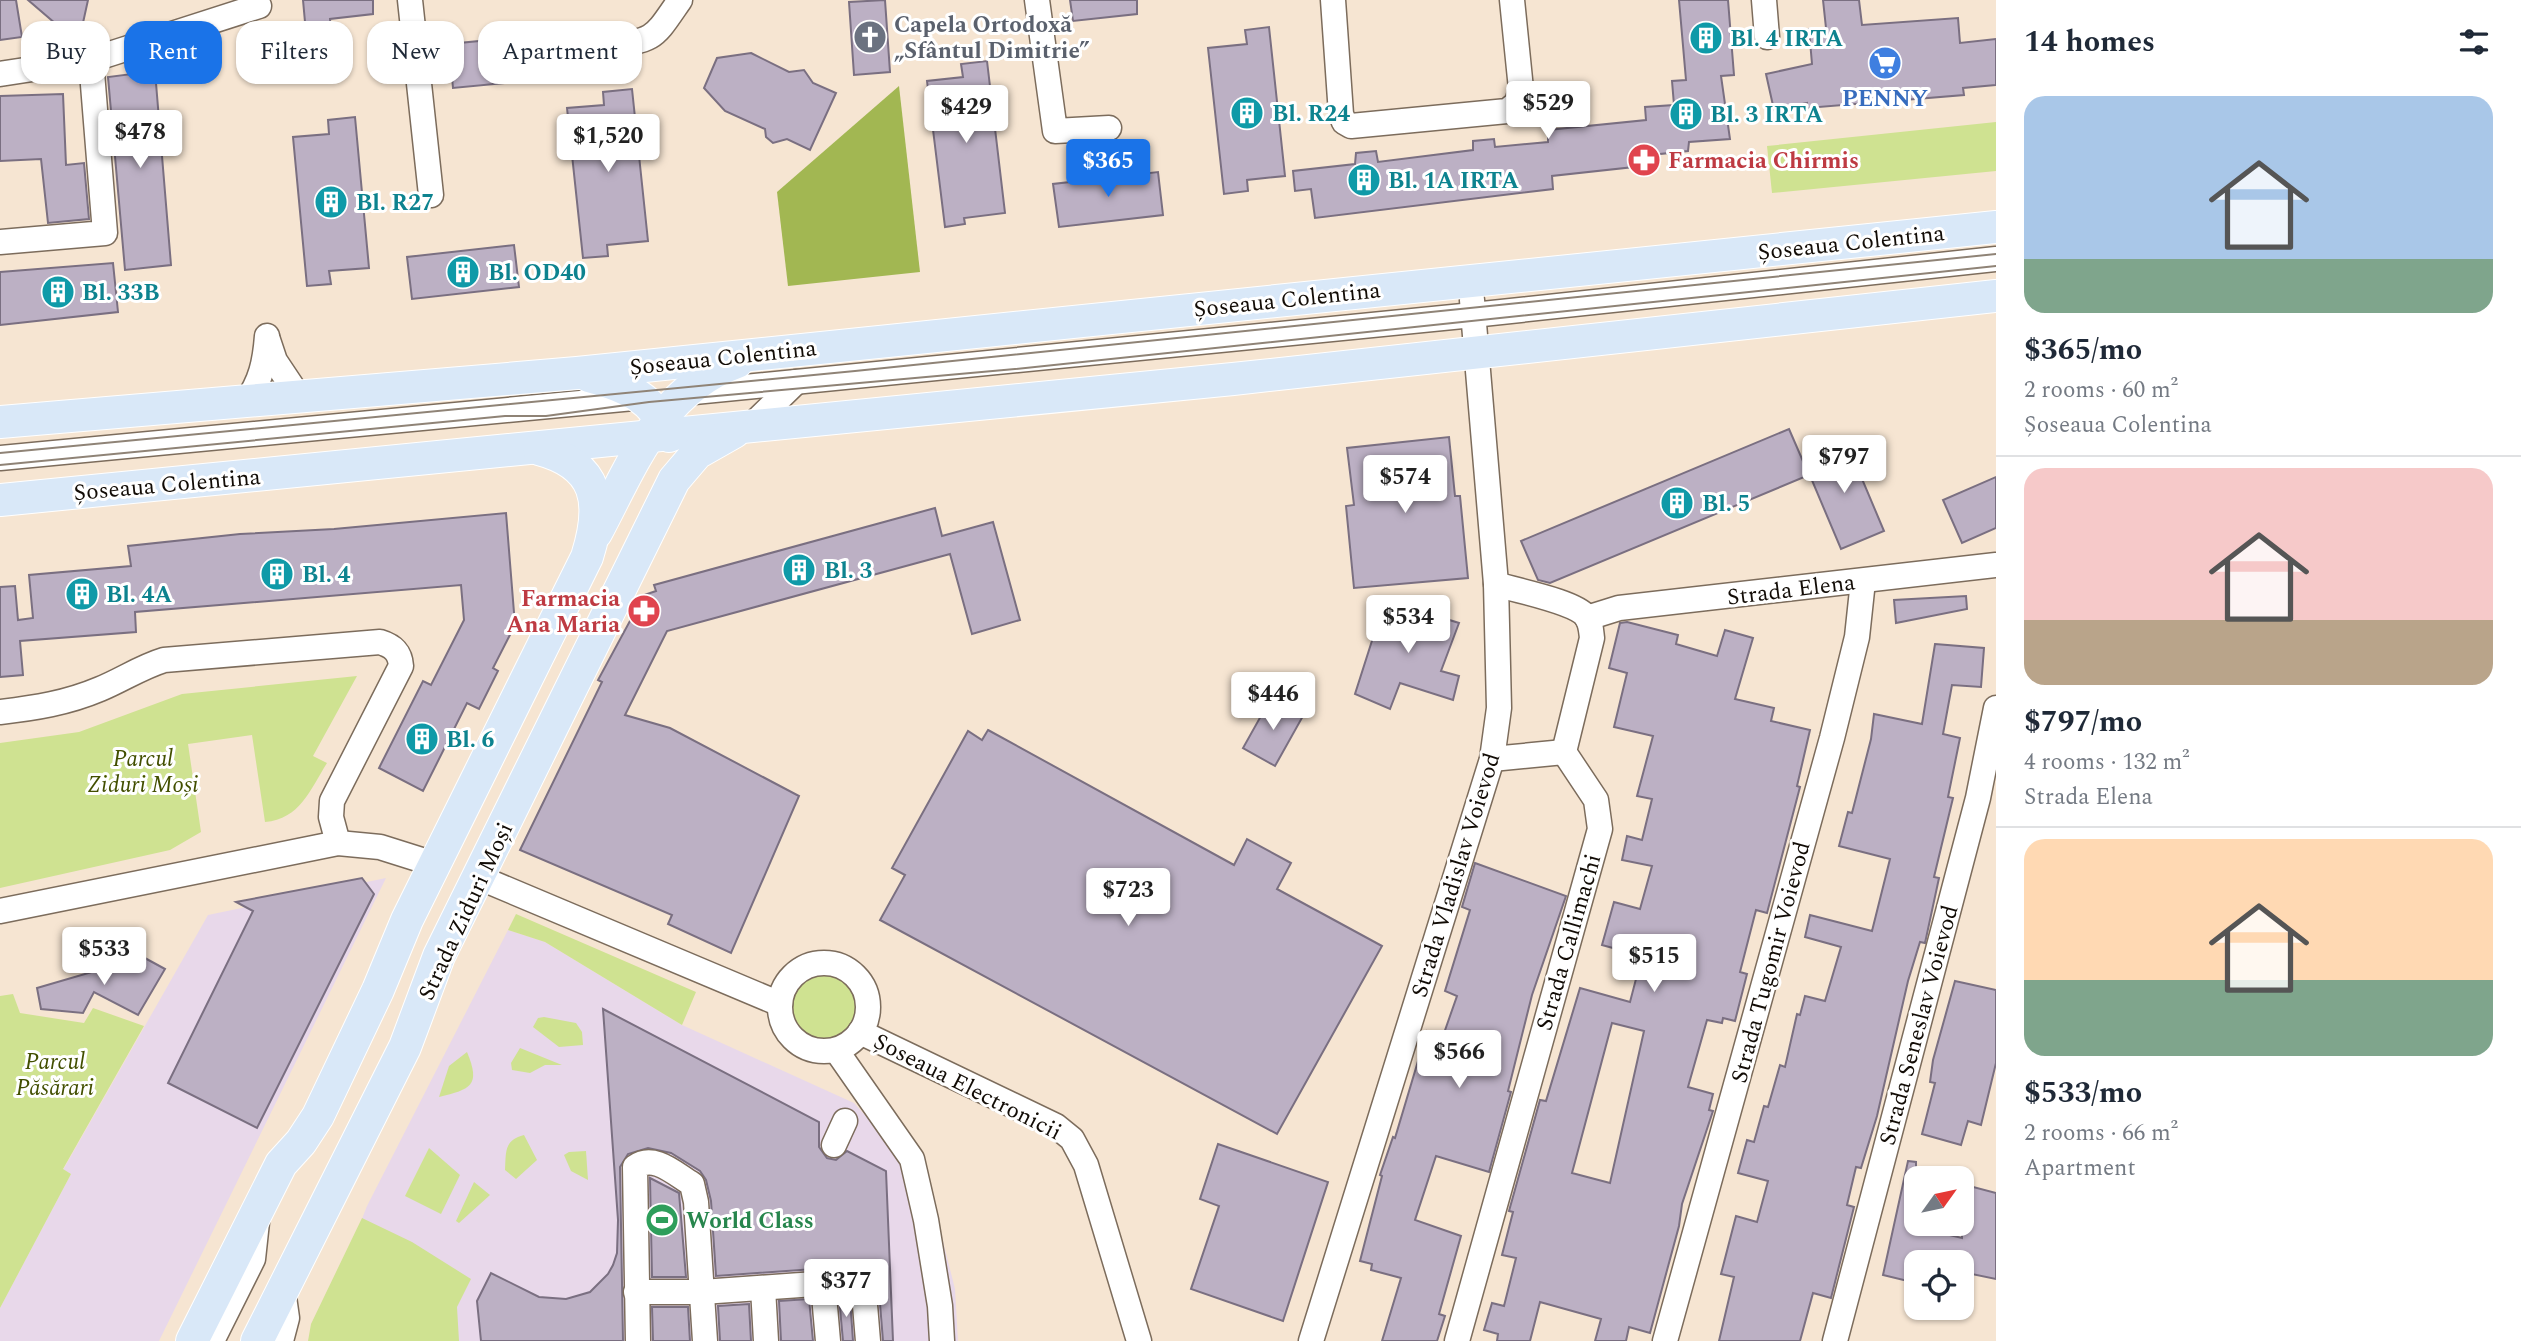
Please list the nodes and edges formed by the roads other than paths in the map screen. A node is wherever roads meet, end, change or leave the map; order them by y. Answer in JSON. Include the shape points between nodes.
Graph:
{"nodes":[{"id":1,"x":410,"y":0,"type":"edge"},
{"id":2,"x":680,"y":0,"type":"edge"},
{"id":3,"x":1037,"y":0,"type":"edge"},
{"id":4,"x":1333,"y":0,"type":"edge"},
{"id":5,"x":1512,"y":0,"type":"edge"},
{"id":6,"x":1764,"y":0,"type":"edge"},
{"id":7,"x":259,"y":6,"type":"dead end"},
{"id":8,"x":1767,"y":37,"type":"dead end"},
{"id":9,"x":642,"y":42,"type":"edge"},
{"id":10,"x":110,"y":54,"type":"edge"},
{"id":11,"x":21,"y":71,"type":"edge"},
{"id":12,"x":0,"y":74,"type":"edge"},
{"id":13,"x":92,"y":84,"type":"edge"},
{"id":14,"x":1109,"y":128,"type":"dead end"},
{"id":15,"x":431,"y":195,"type":"dead end"},
{"id":16,"x":1996,"y":227,"type":"edge"},
{"id":17,"x":0,"y":242,"type":"edge"},
{"id":18,"x":1996,"y":259,"type":"edge"},
{"id":19,"x":1470,"y":280,"type":"junction"},
{"id":20,"x":1996,"y":296,"type":"edge"},
{"id":21,"x":1473,"y":315,"type":"junction"},
{"id":22,"x":763,"y":353,"type":"junction"},
{"id":23,"x":1477,"y":353,"type":"junction"},
{"id":24,"x":578,"y":373,"type":"junction"},
{"id":25,"x":796,"y":382,"type":"junction"},
{"id":26,"x":686,"y":393,"type":"junction"},
{"id":27,"x":299,"y":397,"type":"junction"},
{"id":28,"x":246,"y":402,"type":"junction"},
{"id":29,"x":654,"y":421,"type":"junction"},
{"id":30,"x":0,"y":422,"type":"edge"},
{"id":31,"x":752,"y":425,"type":"junction"},
{"id":32,"x":537,"y":449,"type":"junction"},
{"id":33,"x":0,"y":458,"type":"edge"},
{"id":34,"x":674,"y":480,"type":"junction"},
{"id":35,"x":0,"y":500,"type":"edge"},
{"id":36,"x":593,"y":540,"type":"junction"},
{"id":37,"x":1996,"y":565,"type":"edge"},
{"id":38,"x":1863,"y":581,"type":"junction"},
{"id":39,"x":1496,"y":584,"type":"junction"},
{"id":40,"x":1587,"y":618,"type":"junction"},
{"id":41,"x":1996,"y":708,"type":"edge"},
{"id":42,"x":0,"y":712,"type":"edge"},
{"id":43,"x":1564,"y":752,"type":"junction"},
{"id":44,"x":1492,"y":759,"type":"junction"},
{"id":45,"x":338,"y":844,"type":"junction"},
{"id":46,"x":434,"y":864,"type":"junction"},
{"id":47,"x":478,"y":877,"type":"junction"},
{"id":48,"x":0,"y":911,"type":"edge"},
{"id":49,"x":780,"y":1004,"type":"junction"},
{"id":50,"x":860,"y":1032,"type":"junction"},
{"id":51,"x":836,"y":1050,"type":"junction"},
{"id":52,"x":845,"y":1121,"type":"dead end"},
{"id":53,"x":834,"y":1145,"type":"dead end"},
{"id":54,"x":259,"y":1208,"type":"junction"},
{"id":55,"x":823,"y":1284,"type":"junction"},
{"id":56,"x":763,"y":1288,"type":"junction"},
{"id":57,"x":283,"y":1290,"type":"junction"},
{"id":58,"x":636,"y":1292,"type":"junction"},
{"id":59,"x":702,"y":1292,"type":"junction"},
{"id":60,"x":192,"y":1341,"type":"edge"},
{"id":61,"x":212,"y":1341,"type":"edge"},
{"id":62,"x":257,"y":1341,"type":"edge"},
{"id":63,"x":281,"y":1341,"type":"edge"},
{"id":64,"x":638,"y":1341,"type":"edge"},
{"id":65,"x":705,"y":1341,"type":"edge"},
{"id":66,"x":766,"y":1341,"type":"edge"},
{"id":67,"x":828,"y":1341,"type":"edge"},
{"id":68,"x":868,"y":1341,"type":"edge"},
{"id":69,"x":942,"y":1341,"type":"edge"},
{"id":70,"x":1139,"y":1341,"type":"edge"},
{"id":71,"x":1311,"y":1341,"type":"edge"},
{"id":72,"x":1457,"y":1341,"type":"edge"},
{"id":73,"x":1665,"y":1341,"type":"edge"},
{"id":74,"x":1835,"y":1341,"type":"edge"}],
"edges":[{"from":1,"to":15,"type":"street"},
{"from":2,"to":9,"type":"street","via":[[658,33]]},
{"from":3,"to":14,"type":"street","via":[[1055,131]]},
{"from":4,"to":5,"type":"street","via":[[1341,114],[1343,122],[1351,126],[1507,111],[1517,103],[1521,89]]},
{"from":6,"to":8,"type":"street"},
{"from":7,"to":10,"type":"street"},
{"from":11,"to":12,"type":"street"},
{"from":13,"to":17,"type":"street","via":[[106,233]]},
{"from":16,"to":19,"type":"main road","name":"Șoseaua Colentina"},
{"from":18,"to":21,"type":"street"},
{"from":19,"to":21,"type":"street"},
{"from":19,"to":22,"type":"main road","name":"Șoseaua Colentina"},
{"from":20,"to":23,"type":"main road","name":"Șoseaua Colentina"},
{"from":21,"to":23,"type":"street","name":"Strada Vladislav Voievod"},
{"from":21,"to":25,"type":"street"},
{"from":22,"to":24,"type":"main road","name":"Șoseaua Colentina"},
{"from":22,"to":26,"type":"main road","name":"Strada Ziduri Moși","via":[[713,373]]},
{"from":23,"to":31,"type":"main road","name":"Șoseaua Colentina"},
{"from":23,"to":39,"type":"street","name":"Strada Vladislav Voievod"},
{"from":24,"to":27,"type":"main road","name":"Șoseaua Colentina"},
{"from":24,"to":29,"type":"main road","name":"Șoseaua Colentina","via":[[622,386]]},
{"from":25,"to":26,"type":"street"},
{"from":25,"to":31,"type":"street"},
{"from":26,"to":29,"type":"main road","name":"Strada Ziduri Moși"},
{"from":27,"to":28,"type":"main road","name":"Șoseaua Colentina"},
{"from":27,"to":28,"type":"street","via":[[275,361],[267,336],[260,377]]},
{"from":28,"to":30,"type":"main road","name":"Șoseaua Colentina"},
{"from":29,"to":31,"type":"main road","name":"Șoseaua Colentina"},
{"from":29,"to":32,"type":"main road","name":"Șoseaua Colentina"},
{"from":29,"to":33,"type":"street"},
{"from":29,"to":34,"type":"main road","via":[[673,452]]},
{"from":29,"to":36,"type":"main road","name":"Strada Ziduri Moși"},
{"from":31,"to":34,"type":"main road","name":"Șoseaua Colentina","via":[[709,444]]},
{"from":32,"to":35,"type":"main road","name":"Șoseaua Colentina"},
{"from":32,"to":36,"type":"main road","name":"Strada Ziduri Moși","via":[[569,460],[586,476],[597,516]]},
{"from":34,"to":47,"type":"main road","name":"Strada Ziduri Moși"},
{"from":36,"to":46,"type":"main road","name":"Strada Ziduri Moși"},
{"from":37,"to":38,"type":"street","name":"Strada Elena"},
{"from":38,"to":40,"type":"street","name":"Strada Elena","via":[[1619,608]]},
{"from":38,"to":73,"type":"street","name":"Strada Tugomir Voievod","via":[[1857,637],[1832,738]]},
{"from":39,"to":40,"type":"street","via":[[1573,607]]},
{"from":39,"to":44,"type":"street","name":"Strada Vladislav Voievod","via":[[1499,696]]},
{"from":40,"to":43,"type":"street","via":[[1592,638]]},
{"from":41,"to":74,"type":"street","name":"Strada Seneslav Voievod","via":[[1978,798]]},
{"from":42,"to":45,"type":"street","via":[[53,705],[164,660],[380,642],[390,645],[401,666],[332,801]]},
{"from":43,"to":44,"type":"street"},
{"from":43,"to":72,"type":"street","name":"Strada Callimachi","via":[[1596,800],[1600,829]]},
{"from":44,"to":71,"type":"street","name":"Strada Vladislav Voievod"},
{"from":45,"to":46,"type":"street","via":[[380,847]]},
{"from":45,"to":48,"type":"street"},
{"from":46,"to":54,"type":"main road","name":"Strada Ziduri Moși","via":[[318,1116],[281,1164]]},
{"from":47,"to":49,"type":"street"},
{"from":47,"to":57,"type":"main road","name":"Strada Ziduri Moși","via":[[439,956],[405,1047]]},
{"from":49,"to":50,"type":"street","via":[[786,984],[798,971],[818,964],[840,966],[852,973],[867,998],[868,1012]]},
{"from":49,"to":51,"type":"street","via":[[782,1021],[797,1042],[818,1051]]},
{"from":50,"to":51,"type":"street"},
{"from":50,"to":70,"type":"street","name":"Șoseaua Electronicii","via":[[1056,1126],[1072,1139],[1086,1165]]},
{"from":51,"to":69,"type":"street","via":[[904,1145],[915,1168]]},
{"from":52,"to":53,"type":"street"},
{"from":54,"to":60,"type":"main road","name":"Strada Ziduri Moși"},
{"from":54,"to":61,"type":"street","name":"Strada Ziduri Moși","via":[[253,1258]]},
{"from":55,"to":56,"type":"street"},
{"from":55,"to":67,"type":"street"},
{"from":55,"to":68,"type":"street","via":[[858,1285],[864,1293]]},
{"from":56,"to":59,"type":"street"},
{"from":56,"to":66,"type":"street"},
{"from":57,"to":62,"type":"main road","name":"Strada Ziduri Moși"},
{"from":57,"to":63,"type":"street","via":[[287,1318]]},
{"from":58,"to":59,"type":"street"},
{"from":58,"to":59,"type":"street","via":[[635,1167],[642,1162],[656,1162],[692,1184]]},
{"from":58,"to":64,"type":"street"},
{"from":59,"to":65,"type":"street"}]}
